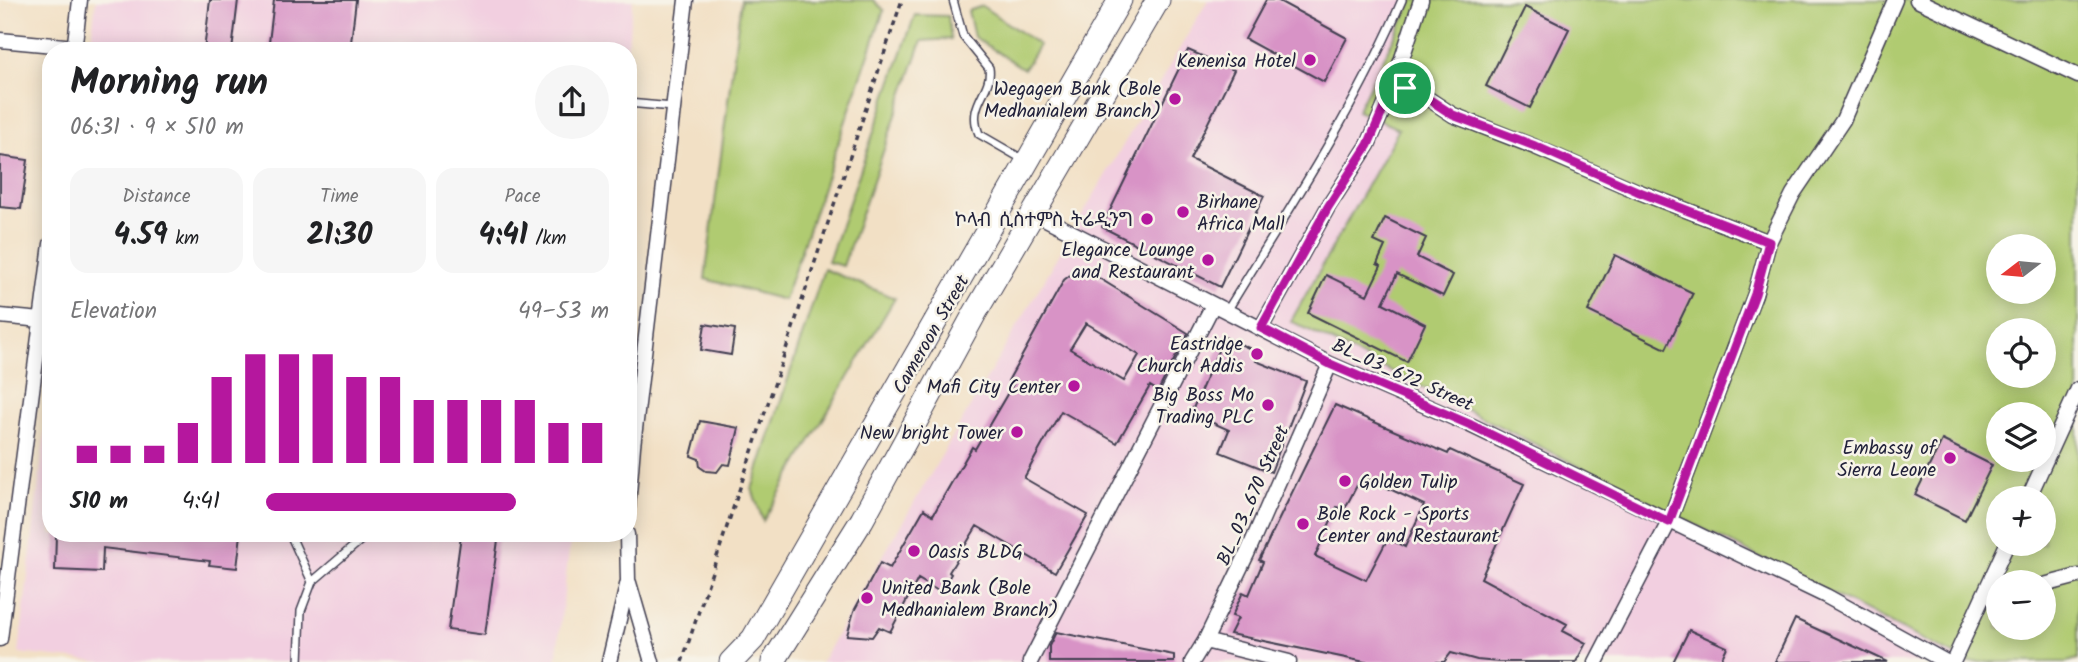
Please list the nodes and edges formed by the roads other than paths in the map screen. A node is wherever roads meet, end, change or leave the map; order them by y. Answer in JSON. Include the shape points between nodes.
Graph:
{"nodes":[{"id":1,"x":80,"y":0,"type":"edge"},
{"id":2,"x":686,"y":0,"type":"edge"},
{"id":3,"x":953,"y":0,"type":"edge"},
{"id":4,"x":1120,"y":0,"type":"edge"},
{"id":5,"x":1158,"y":0,"type":"edge"},
{"id":6,"x":1402,"y":0,"type":"edge"},
{"id":7,"x":1420,"y":0,"type":"edge"},
{"id":8,"x":1895,"y":0,"type":"edge"},
{"id":9,"x":1917,"y":0,"type":"edge"},
{"id":10,"x":0,"y":40,"type":"edge"},
{"id":11,"x":76,"y":42,"type":"edge"},
{"id":12,"x":42,"y":45,"type":"edge"},
{"id":13,"x":2078,"y":76,"type":"edge"},
{"id":14,"x":1074,"y":81,"type":"junction"},
{"id":15,"x":1392,"y":89,"type":"junction"},
{"id":16,"x":1098,"y":99,"type":"junction"},
{"id":17,"x":637,"y":104,"type":"edge"},
{"id":18,"x":674,"y":107,"type":"junction"},
{"id":19,"x":1028,"y":162,"type":"junction"},
{"id":20,"x":1034,"y":213,"type":"junction"},
{"id":21,"x":1769,"y":242,"type":"junction"},
{"id":22,"x":1213,"y":305,"type":"junction"},
{"id":23,"x":42,"y":312,"type":"edge"},
{"id":24,"x":1227,"y":312,"type":"junction"},
{"id":25,"x":0,"y":316,"type":"edge"},
{"id":26,"x":41,"y":320,"type":"junction"},
{"id":27,"x":1261,"y":328,"type":"junction"},
{"id":28,"x":1330,"y":364,"type":"junction"},
{"id":29,"x":2078,"y":389,"type":"edge"},
{"id":30,"x":637,"y":413,"type":"edge"},
{"id":31,"x":2034,"y":486,"type":"edge"},
{"id":32,"x":1669,"y":522,"type":"junction"},
{"id":33,"x":7,"y":527,"type":"edge"},
{"id":34,"x":294,"y":542,"type":"edge"},
{"id":35,"x":359,"y":542,"type":"edge"},
{"id":36,"x":627,"y":542,"type":"edge"},
{"id":37,"x":2002,"y":556,"type":"edge"},
{"id":38,"x":2078,"y":576,"type":"edge"},
{"id":39,"x":628,"y":581,"type":"junction"},
{"id":40,"x":312,"y":582,"type":"junction"},
{"id":41,"x":2056,"y":582,"type":"edge"},
{"id":42,"x":1986,"y":599,"type":"edge"},
{"id":43,"x":1982,"y":600,"type":"junction"},
{"id":44,"x":0,"y":639,"type":"edge"},
{"id":45,"x":1205,"y":641,"type":"junction"},
{"id":46,"x":299,"y":662,"type":"edge"},
{"id":47,"x":609,"y":662,"type":"edge"},
{"id":48,"x":652,"y":662,"type":"edge"},
{"id":49,"x":731,"y":662,"type":"edge"},
{"id":50,"x":773,"y":662,"type":"edge"},
{"id":51,"x":1030,"y":662,"type":"edge"},
{"id":52,"x":1192,"y":662,"type":"edge"},
{"id":53,"x":1289,"y":662,"type":"edge"},
{"id":54,"x":1596,"y":662,"type":"edge"},
{"id":55,"x":1946,"y":662,"type":"edge"},
{"id":56,"x":1953,"y":662,"type":"edge"}],
"edges":[{"from":1,"to":11,"type":"street"},
{"from":2,"to":18,"type":"street"},
{"from":3,"to":19,"type":"lane","via":[[963,36],[989,68],[975,117],[979,134]]},
{"from":4,"to":14,"type":"main road","name":"Cameroon Street"},
{"from":5,"to":16,"type":"main road","name":"Cameroon Street"},
{"from":6,"to":24,"type":"lane","via":[[1351,105]]},
{"from":7,"to":15,"type":"street"},
{"from":8,"to":21,"type":"street","via":[[1843,120],[1793,194]]},
{"from":9,"to":13,"type":"street"},
{"from":10,"to":12,"type":"street"},
{"from":14,"to":16,"type":"main road"},
{"from":14,"to":19,"type":"main road","name":"Cameroon Street"},
{"from":15,"to":21,"type":"street","via":[[1421,94],[1453,115]]},
{"from":15,"to":27,"type":"street","via":[[1368,145]]},
{"from":16,"to":20,"type":"main road","name":"Cameroon Street"},
{"from":17,"to":18,"type":"lane"},
{"from":18,"to":30,"type":"street"},
{"from":19,"to":49,"type":"main road","name":"Cameroon Street","via":[[753,639]]},
{"from":20,"to":22,"type":"street","name":"BL_03_672 Street"},
{"from":20,"to":50,"type":"main road","name":"Cameroon Street","via":[[862,520]]},
{"from":21,"to":32,"type":"street","via":[[1755,294]]},
{"from":22,"to":24,"type":"street","name":"BL_03_672 Street"},
{"from":22,"to":51,"type":"street"},
{"from":23,"to":26,"type":"street"},
{"from":24,"to":27,"type":"street","name":"BL_03_672 Street"},
{"from":25,"to":26,"type":"street"},
{"from":26,"to":33,"type":"street"},
{"from":27,"to":28,"type":"street","name":"BL_03_672 Street"},
{"from":28,"to":32,"type":"street","name":"BL_03_672 Street","via":[[1471,425]]},
{"from":28,"to":45,"type":"street","name":"BL_03_670 Street"},
{"from":29,"to":31,"type":"street"},
{"from":32,"to":54,"type":"street"},
{"from":32,"to":55,"type":"street","name":"BL_03_672 Street","via":[[1826,596]]},
{"from":33,"to":44,"type":"street"},
{"from":34,"to":40,"type":"lane"},
{"from":35,"to":40,"type":"lane"},
{"from":36,"to":39,"type":"street"},
{"from":37,"to":43,"type":"street"},
{"from":38,"to":41,"type":"street"},
{"from":39,"to":47,"type":"street"},
{"from":39,"to":48,"type":"street"},
{"from":40,"to":46,"type":"lane","via":[[301,611]]},
{"from":42,"to":43,"type":"street"},
{"from":43,"to":56,"type":"street"},
{"from":45,"to":52,"type":"street","name":"BL_03_670 Street"},
{"from":45,"to":53,"type":"street"}]}
